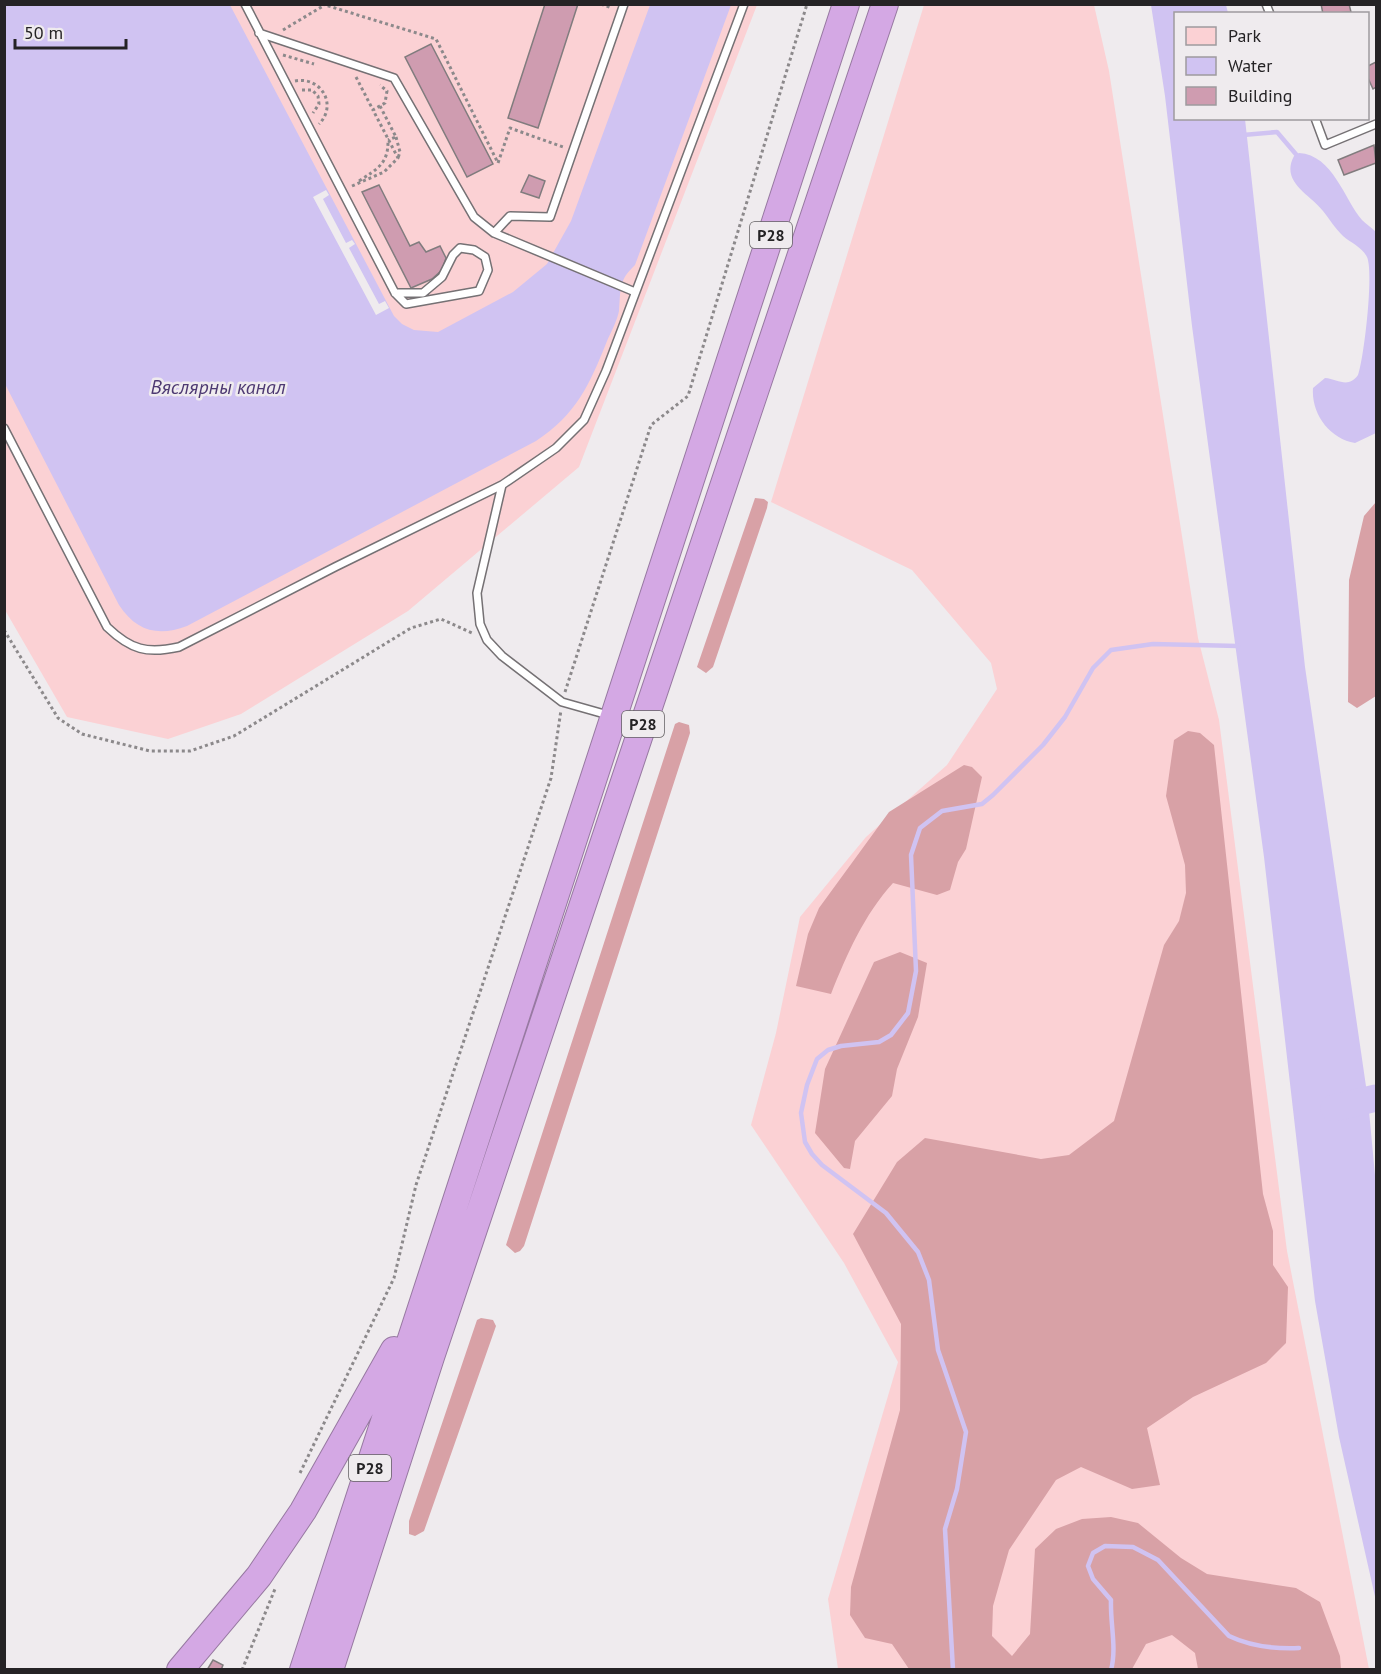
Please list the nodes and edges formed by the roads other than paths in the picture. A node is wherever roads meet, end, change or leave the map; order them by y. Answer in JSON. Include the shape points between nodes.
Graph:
{"nodes":[{"id":1,"x":245,"y":4,"type":"edge"},
{"id":2,"x":624,"y":4,"type":"edge"},
{"id":3,"x":744,"y":4,"type":"edge"},
{"id":4,"x":846,"y":4,"type":"edge"},
{"id":5,"x":885,"y":4,"type":"edge"},
{"id":6,"x":259,"y":33,"type":"junction"},
{"id":7,"x":1315,"y":120,"type":"edge"},
{"id":8,"x":1377,"y":124,"type":"edge"},
{"id":9,"x":494,"y":233,"type":"junction"},
{"id":10,"x":633,"y":291,"type":"junction"},
{"id":11,"x":395,"y":293,"type":"junction"},
{"id":12,"x":4,"y":428,"type":"edge"},
{"id":13,"x":502,"y":485,"type":"junction"},
{"id":14,"x":613,"y":716,"type":"junction"},
{"id":15,"x":434,"y":1266,"type":"junction"},
{"id":16,"x":180,"y":1670,"type":"edge"},
{"id":17,"x":303,"y":1670,"type":"edge"},
{"id":18,"x":330,"y":1670,"type":"edge"}],
"edges":[{"from":1,"to":6,"type":"lane"},
{"from":2,"to":9,"type":"lane","via":[[550,217],[510,216]]},
{"from":3,"to":10,"type":"lane"},
{"from":4,"to":14,"type":"highway","number":"Р28"},
{"from":5,"to":18,"type":"highway","number":"Р28","via":[[431,1357]]},
{"from":6,"to":9,"type":"lane","via":[[394,78],[474,217]]},
{"from":6,"to":11,"type":"lane"},
{"from":7,"to":8,"type":"lane","via":[[1325,145]]},
{"from":9,"to":10,"type":"lane"},
{"from":10,"to":13,"type":"lane","via":[[584,420],[556,448]]},
{"from":11,"to":11,"type":"lane","via":[[423,293],[442,277],[460,248],[485,257],[488,270],[479,291],[406,303]]},
{"from":12,"to":13,"type":"lane","via":[[107,627],[123,643],[140,649],[161,651],[179,647]]},
{"from":13,"to":14,"type":"lane","via":[[477,592],[480,624],[487,640],[562,702]]},
{"from":14,"to":15,"type":"highway","number":"Р28"},
{"from":15,"to":16,"type":"highway","via":[[384,1372],[303,1512],[259,1576]]},
{"from":15,"to":17,"type":"highway","number":"Р28"}]}
